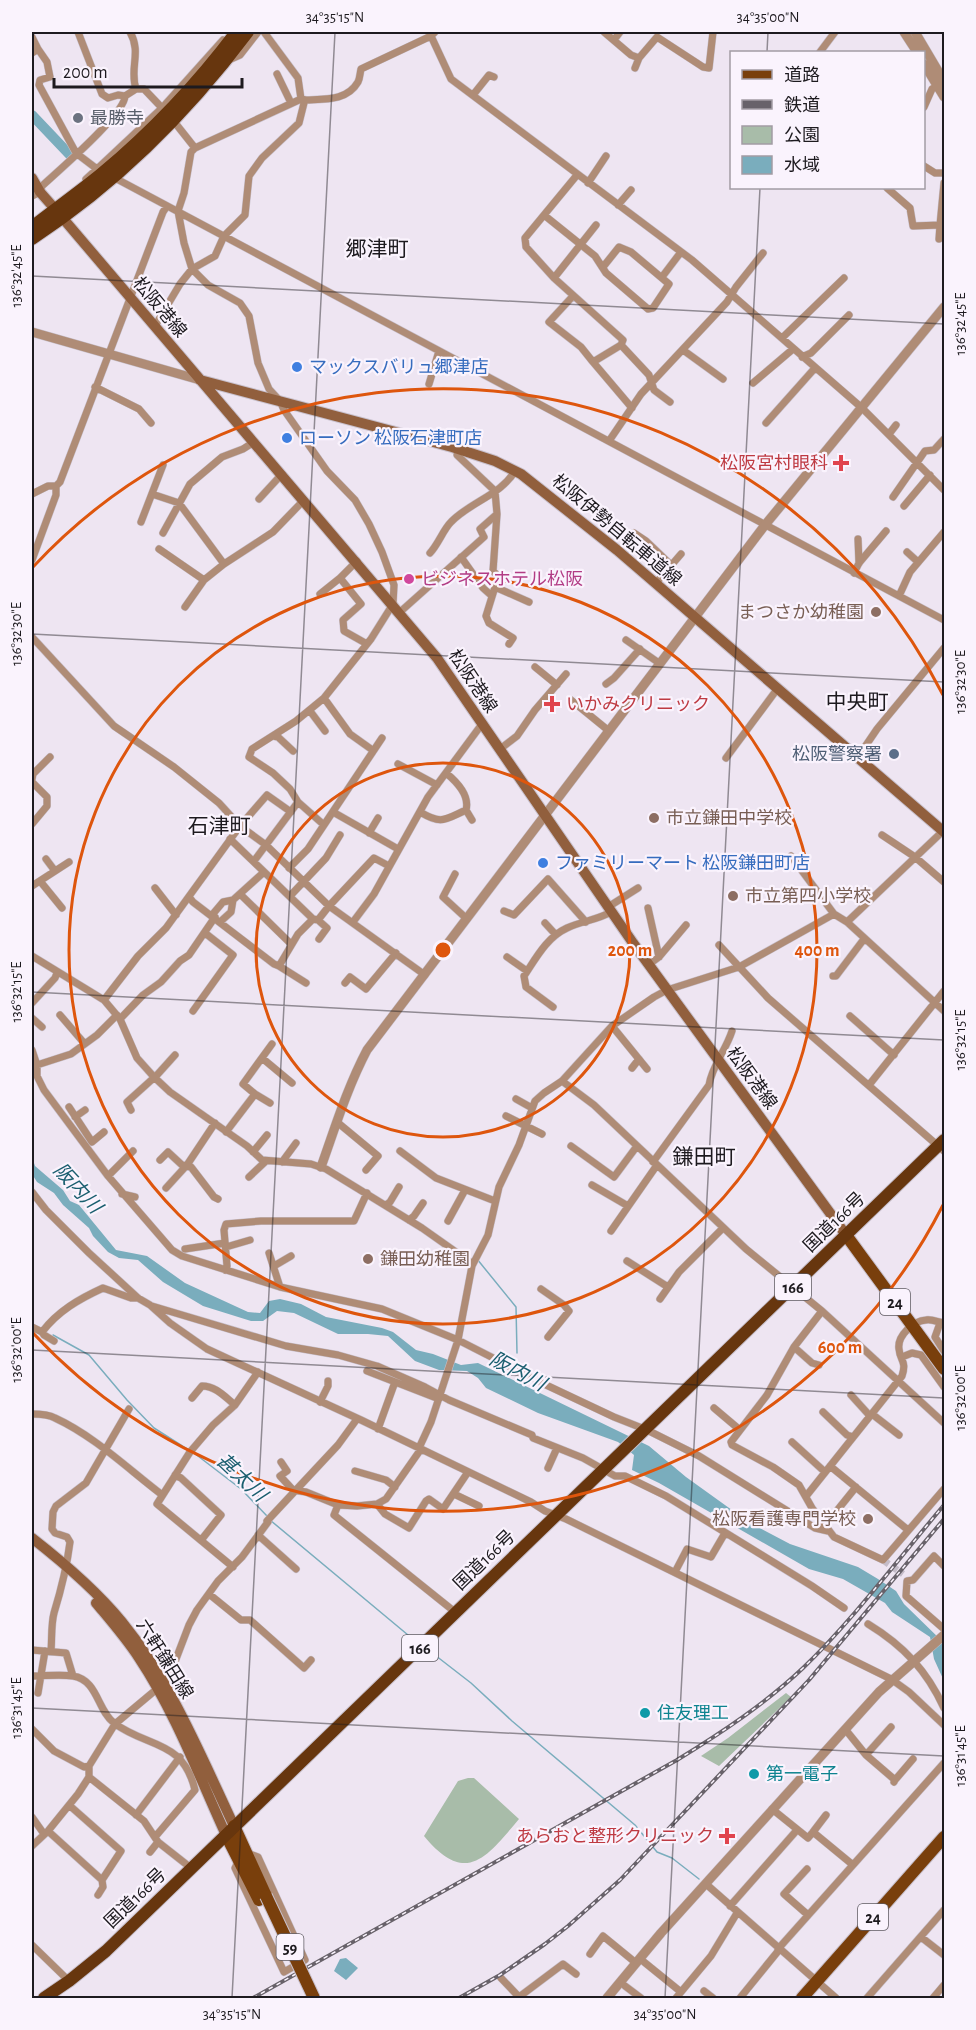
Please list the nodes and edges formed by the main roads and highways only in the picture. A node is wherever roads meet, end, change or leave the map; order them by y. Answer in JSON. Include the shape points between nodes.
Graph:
{"nodes":[{"id":1,"x":236,"y":32,"type":"edge"},
{"id":2,"x":249,"y":32,"type":"edge"},
{"id":3,"x":167,"y":114,"type":"junction"},
{"id":4,"x":32,"y":178,"type":"edge"},
{"id":5,"x":36,"y":194,"type":"edge"},
{"id":6,"x":59,"y":214,"type":"junction"},
{"id":7,"x":32,"y":227,"type":"edge"},
{"id":8,"x":32,"y":239,"type":"edge"},
{"id":9,"x":200,"y":380,"type":"junction"},
{"id":10,"x":944,"y":831,"type":"edge"},
{"id":11,"x":943,"y":1146,"type":"edge"},
{"id":12,"x":846,"y":1235,"type":"junction"},
{"id":13,"x":945,"y":1370,"type":"edge"},
{"id":14,"x":32,"y":1538,"type":"edge"},
{"id":15,"x":32,"y":1547,"type":"edge"},
{"id":16,"x":65,"y":1569,"type":"junction"},
{"id":17,"x":230,"y":1830,"type":"junction"},
{"id":18,"x":945,"y":1837,"type":"edge"},
{"id":19,"x":263,"y":1898,"type":"junction"},
{"id":20,"x":44,"y":1998,"type":"edge"},
{"id":21,"x":305,"y":1998,"type":"edge"},
{"id":22,"x":314,"y":1998,"type":"edge"},
{"id":23,"x":802,"y":1998,"type":"edge"}],
"edges":[{"from":1,"to":3,"type":"highway"},
{"from":2,"to":3,"type":"highway","via":[[226,61]]},
{"from":3,"to":6,"type":"highway"},
{"from":3,"to":6,"type":"highway","via":[[166,129],[113,177]]},
{"from":4,"to":5,"type":"main road","name":"松阪港線"},
{"from":5,"to":6,"type":"main road","name":"松阪港線"},
{"from":6,"to":7,"type":"highway"},
{"from":6,"to":8,"type":"highway"},
{"from":6,"to":9,"type":"main road","name":"松阪港線"},
{"from":9,"to":10,"type":"main road","name":"松阪伊勢自転車道線","via":[[458,449],[515,471],[656,583]]},
{"from":9,"to":12,"type":"main road","name":"松阪港線","via":[[438,658],[648,965]]},
{"from":11,"to":12,"type":"highway","name":"国道166号","number":"166"},
{"from":12,"to":13,"type":"main road","number":"24"},
{"from":12,"to":17,"type":"highway","name":"国道166号","number":"166"},
{"from":14,"to":16,"type":"main road","name":"六軒鎌田線"},
{"from":15,"to":16,"type":"main road","name":"六軒鎌田線"},
{"from":16,"to":17,"type":"main road","name":"六軒鎌田線","via":[[161,1687]]},
{"from":17,"to":19,"type":"main road","number":"59"},
{"from":17,"to":20,"type":"highway","name":"国道166号","number":"166","via":[[106,1951]]},
{"from":18,"to":23,"type":"main road","number":"24"},
{"from":19,"to":21,"type":"main road","number":"59"},
{"from":19,"to":22,"type":"main road","number":"59","bridge":true}]}
